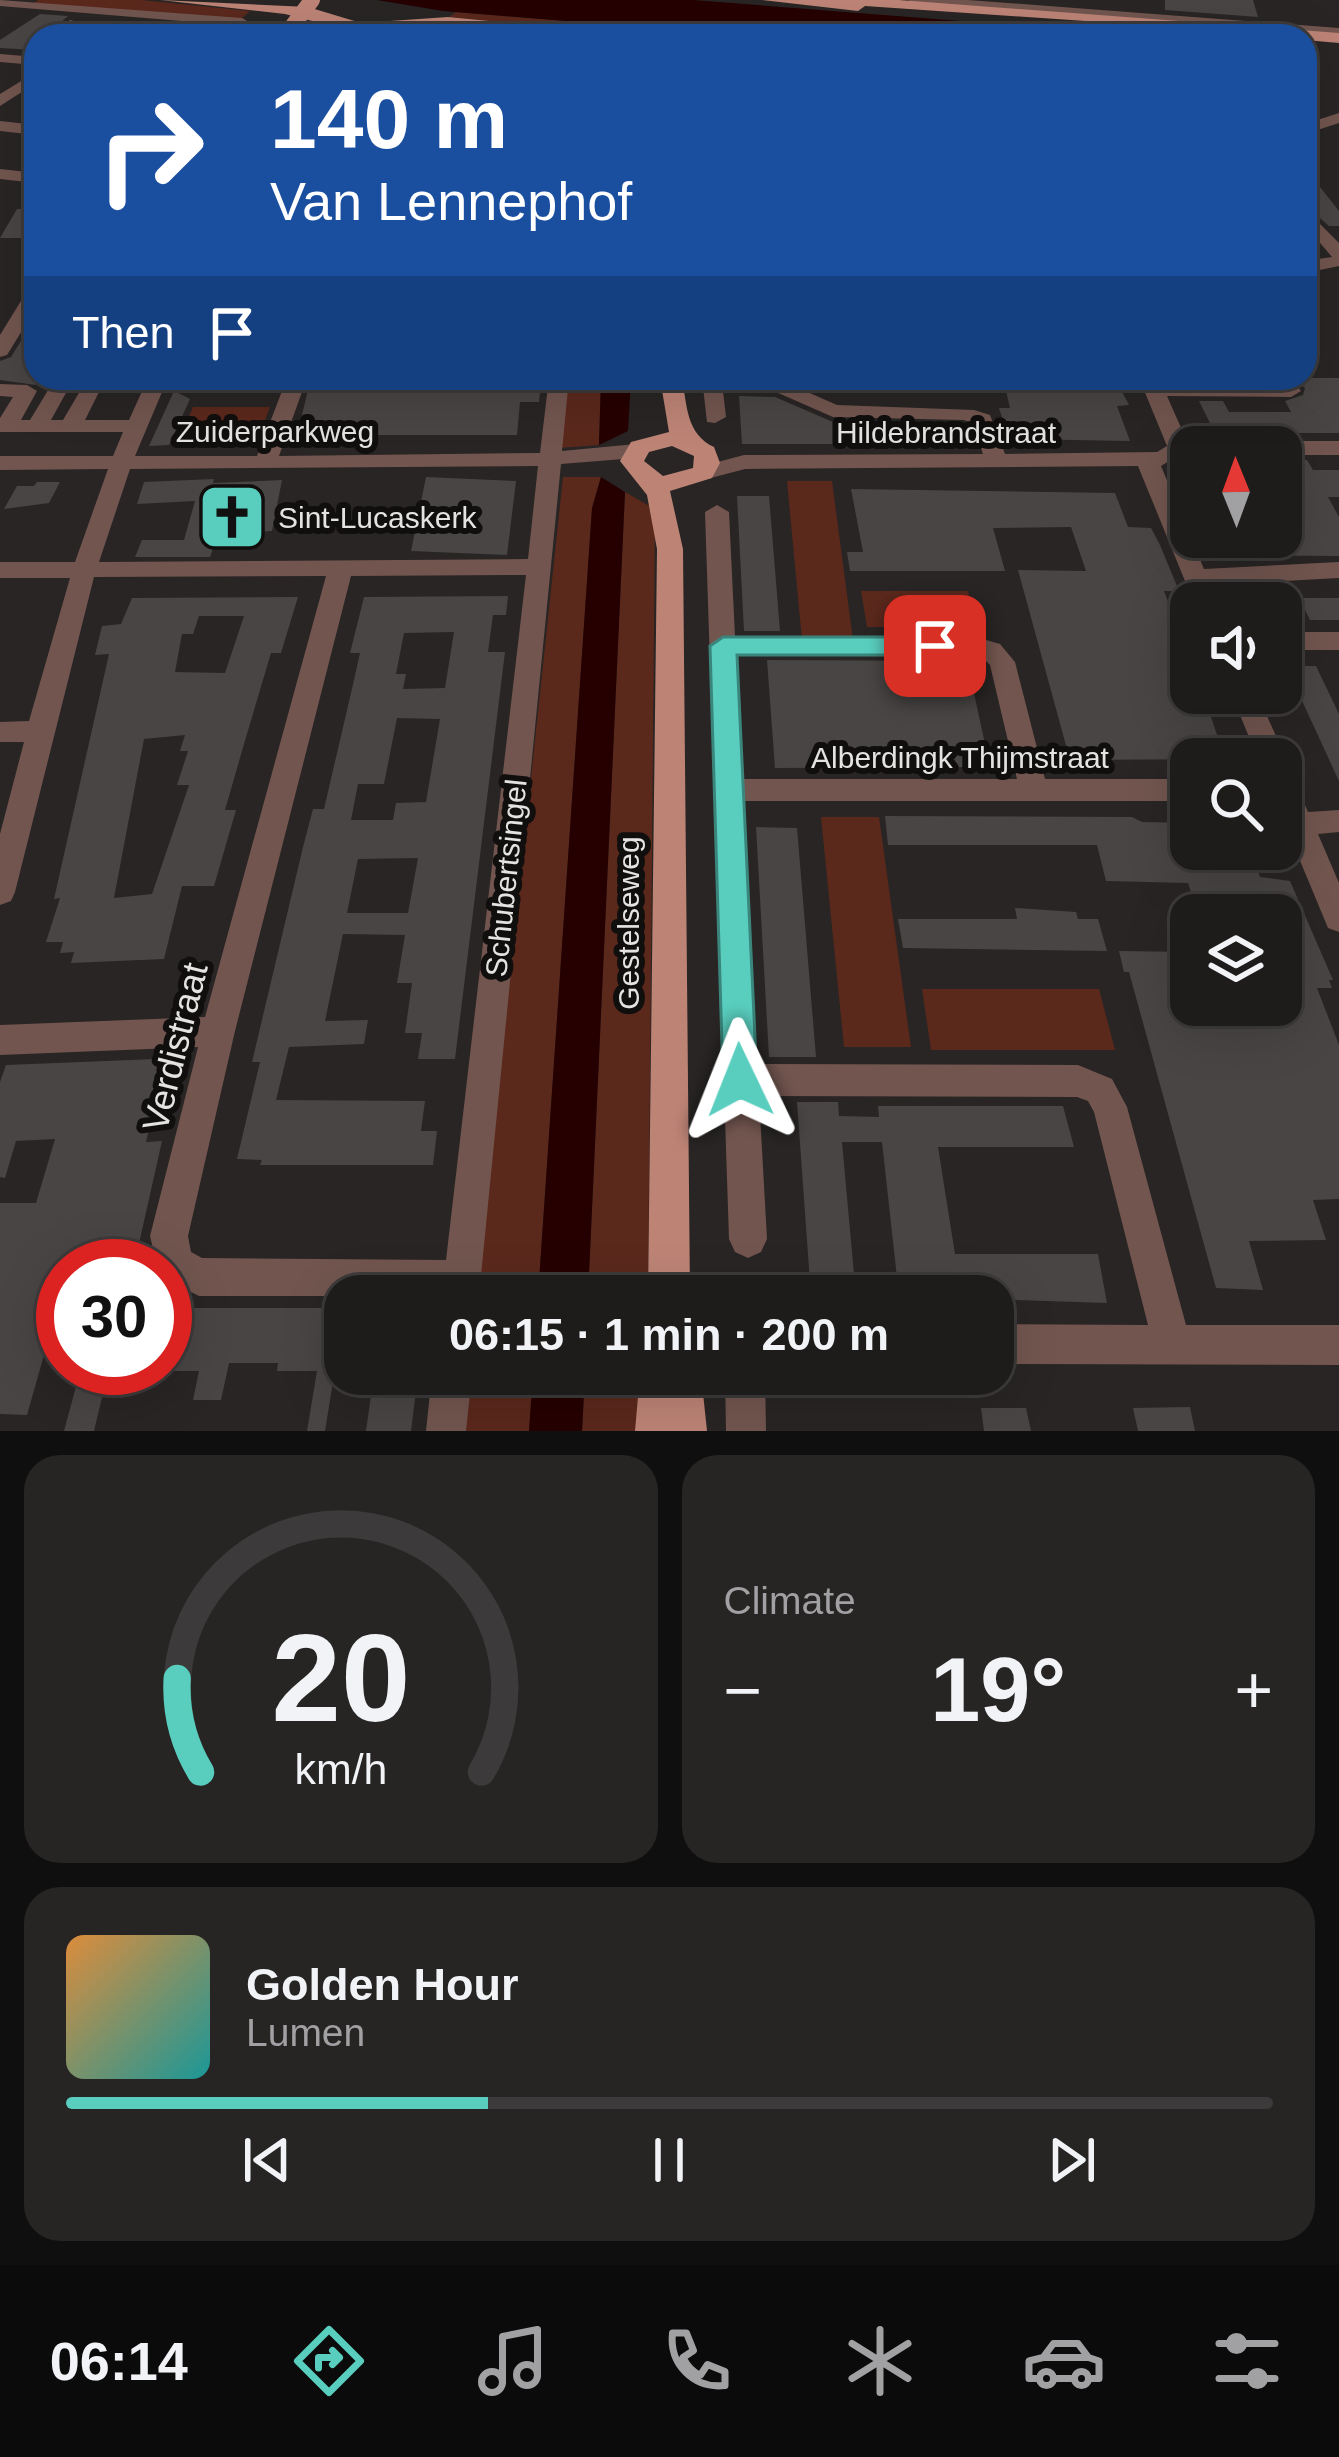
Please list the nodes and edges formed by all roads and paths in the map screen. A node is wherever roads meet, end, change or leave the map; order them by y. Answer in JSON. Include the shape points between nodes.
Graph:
{"nodes":[{"id":1,"x":210,"y":0,"type":"edge"},
{"id":2,"x":769,"y":0,"type":"edge"},
{"id":3,"x":841,"y":0,"type":"edge"},
{"id":4,"x":915,"y":0,"type":"edge"},
{"id":5,"x":0,"y":2,"type":"edge"},
{"id":6,"x":28,"y":4,"type":"junction"},
{"id":7,"x":1092,"y":7,"type":"edge"},
{"id":8,"x":167,"y":8,"type":"edge"},
{"id":9,"x":85,"y":9,"type":"junction"},
{"id":10,"x":287,"y":10,"type":"junction"},
{"id":11,"x":250,"y":12,"type":"junction"},
{"id":12,"x":5,"y":17,"type":"edge"},
{"id":13,"x":48,"y":24,"type":"edge"},
{"id":14,"x":69,"y":24,"type":"edge"},
{"id":15,"x":238,"y":24,"type":"edge"},
{"id":16,"x":349,"y":24,"type":"edge"},
{"id":17,"x":372,"y":24,"type":"edge"},
{"id":18,"x":425,"y":24,"type":"edge"},
{"id":19,"x":469,"y":24,"type":"edge"},
{"id":20,"x":1078,"y":24,"type":"edge"},
{"id":21,"x":1156,"y":24,"type":"edge"},
{"id":22,"x":1285,"y":24,"type":"edge"},
{"id":23,"x":1317,"y":230,"type":"edge"},
{"id":24,"x":1339,"y":258,"type":"edge"},
{"id":25,"x":24,"y":315,"type":"edge"},
{"id":26,"x":0,"y":352,"type":"edge"},
{"id":27,"x":0,"y":390,"type":"edge"},
{"id":28,"x":90,"y":390,"type":"dead end"},
{"id":29,"x":152,"y":390,"type":"edge"},
{"id":30,"x":293,"y":390,"type":"edge"},
{"id":31,"x":558,"y":390,"type":"edge"},
{"id":32,"x":669,"y":390,"type":"edge"},
{"id":33,"x":673,"y":390,"type":"edge"},
{"id":34,"x":713,"y":390,"type":"edge"},
{"id":35,"x":788,"y":390,"type":"edge"},
{"id":36,"x":1154,"y":390,"type":"edge"},
{"id":37,"x":1271,"y":390,"type":"edge"},
{"id":38,"x":56,"y":391,"type":"dead end"},
{"id":39,"x":1291,"y":391,"type":"dead end"},
{"id":40,"x":715,"y":417,"type":"dead end"},
{"id":41,"x":71,"y":425,"type":"junction"},
{"id":42,"x":135,"y":425,"type":"junction"},
{"id":43,"x":3,"y":426,"type":"edge"},
{"id":44,"x":37,"y":426,"type":"junction"},
{"id":45,"x":1173,"y":426,"type":"edge"},
{"id":46,"x":1302,"y":448,"type":"edge"},
{"id":47,"x":1339,"y":448,"type":"edge"},
{"id":48,"x":1170,"y":454,"type":"edge"},
{"id":49,"x":550,"y":460,"type":"junction"},
{"id":50,"x":266,"y":461,"type":"junction"},
{"id":51,"x":642,"y":461,"type":"junction"},
{"id":52,"x":118,"y":462,"type":"junction"},
{"id":53,"x":696,"y":462,"type":"junction"},
{"id":54,"x":998,"y":462,"type":"junction"},
{"id":55,"x":1148,"y":462,"type":"junction"},
{"id":56,"x":0,"y":463,"type":"edge"},
{"id":57,"x":717,"y":512,"type":"dead end"},
{"id":58,"x":670,"y":549,"type":"junction"},
{"id":59,"x":341,"y":567,"type":"junction"},
{"id":60,"x":539,"y":567,"type":"junction"},
{"id":61,"x":85,"y":569,"type":"junction"},
{"id":62,"x":0,"y":570,"type":"edge"},
{"id":63,"x":1339,"y":570,"type":"edge"},
{"id":64,"x":1195,"y":578,"type":"junction"},
{"id":65,"x":1197,"y":582,"type":"edge"},
{"id":66,"x":1302,"y":641,"type":"edge"},
{"id":67,"x":1339,"y":641,"type":"edge"},
{"id":68,"x":723,"y":646,"type":"junction"},
{"id":69,"x":42,"y":731,"type":"junction"},
{"id":70,"x":0,"y":732,"type":"edge"},
{"id":71,"x":730,"y":790,"type":"junction"},
{"id":72,"x":1034,"y":790,"type":"junction"},
{"id":73,"x":1170,"y":790,"type":"edge"},
{"id":74,"x":1339,"y":821,"type":"edge"},
{"id":75,"x":1302,"y":824,"type":"edge"},
{"id":76,"x":1302,"y":829,"type":"edge"},
{"id":77,"x":0,"y":892,"type":"edge"},
{"id":78,"x":1339,"y":920,"type":"edge"},
{"id":79,"x":218,"y":1031,"type":"junction"},
{"id":80,"x":0,"y":1040,"type":"edge"},
{"id":81,"x":740,"y":1080,"type":"junction"},
{"id":82,"x":748,"y":1239,"type":"dead end"},
{"id":83,"x":462,"y":1275,"type":"edge"},
{"id":84,"x":669,"y":1275,"type":"edge"},
{"id":85,"x":324,"y":1282,"type":"edge"},
{"id":86,"x":1014,"y":1344,"type":"edge"},
{"id":87,"x":1172,"y":1344,"type":"junction"},
{"id":88,"x":1339,"y":1345,"type":"edge"},
{"id":89,"x":450,"y":1395,"type":"edge"},
{"id":90,"x":661,"y":1395,"type":"edge"},
{"id":91,"x":681,"y":1395,"type":"edge"},
{"id":92,"x":745,"y":1395,"type":"edge"},
{"id":93,"x":446,"y":1431,"type":"edge"},
{"id":94,"x":658,"y":1431,"type":"edge"},
{"id":95,"x":685,"y":1431,"type":"edge"},
{"id":96,"x":746,"y":1431,"type":"edge"}],
"edges":[{"from":1,"to":11,"type":"main road"},
{"from":2,"to":20,"type":"main road"},
{"from":3,"to":21,"type":"main road"},
{"from":4,"to":7,"type":"street"},
{"from":5,"to":6,"type":"street"},
{"from":6,"to":9,"type":"street"},
{"from":6,"to":12,"type":"street"},
{"from":7,"to":22,"type":"street"},
{"from":8,"to":9,"type":"street"},
{"from":8,"to":11,"type":"main road"},
{"from":9,"to":14,"type":"street"},
{"from":10,"to":11,"type":"main road"},
{"from":10,"to":16,"type":"main road"},
{"from":10,"to":17,"type":"main road","via":[[352,14]]},
{"from":11,"to":15,"type":"street"},
{"from":12,"to":13,"type":"street"},
{"from":18,"to":19,"type":"main road"},
{"from":23,"to":24,"type":"street"},
{"from":25,"to":26,"type":"street"},
{"from":27,"to":43,"type":"street","via":[[27,391]]},
{"from":28,"to":41,"type":"street"},
{"from":29,"to":42,"type":"street"},
{"from":30,"to":50,"type":"street"},
{"from":31,"to":49,"type":"street","name":"Schubertsingel"},
{"from":32,"to":51,"type":"main road","name":"Gestelseweg"},
{"from":33,"to":53,"type":"main road","name":"Gestelseweg"},
{"from":34,"to":40,"type":"street"},
{"from":35,"to":54,"type":"street","via":[[833,412],[967,414],[982,420]]},
{"from":36,"to":45,"type":"street"},
{"from":37,"to":39,"type":"street"},
{"from":38,"to":44,"type":"street"},
{"from":41,"to":42,"type":"street","name":"Zuiderparkweg"},
{"from":41,"to":44,"type":"street","name":"Zuiderparkweg"},
{"from":42,"to":52,"type":"street"},
{"from":43,"to":44,"type":"street","name":"Zuiderparkweg"},
{"from":46,"to":47,"type":"street"},
{"from":48,"to":55,"type":"street"},
{"from":49,"to":50,"type":"street","name":"Zuiderparkweg"},
{"from":49,"to":51,"type":"street","name":"Zuiderparkweg"},
{"from":49,"to":60,"type":"street","name":"Schubertsingel"},
{"from":50,"to":52,"type":"street","name":"Zuiderparkweg"},
{"from":51,"to":53,"type":"main road"},
{"from":51,"to":53,"type":"main road"},
{"from":51,"to":58,"type":"main road","name":"Gestelseweg","via":[[659,493]]},
{"from":52,"to":56,"type":"street","name":"Zuiderparkweg"},
{"from":52,"to":61,"type":"street"},
{"from":53,"to":54,"type":"street","name":"Hildebrandstraat"},
{"from":53,"to":58,"type":"main road","name":"Gestelseweg"},
{"from":54,"to":55,"type":"street","name":"Hildebrandstraat"},
{"from":55,"to":64,"type":"street"},
{"from":57,"to":68,"type":"street"},
{"from":58,"to":84,"type":"main road","name":"Gestelseweg"},
{"from":59,"to":60,"type":"street"},
{"from":59,"to":61,"type":"street"},
{"from":59,"to":79,"type":"street","name":"Verdistraat"},
{"from":60,"to":83,"type":"street","name":"Schubertsingel"},
{"from":61,"to":62,"type":"street"},
{"from":61,"to":69,"type":"street"},
{"from":63,"to":64,"type":"street"},
{"from":64,"to":65,"type":"street"},
{"from":66,"to":67,"type":"street"},
{"from":68,"to":71,"type":"street"},
{"from":68,"to":72,"type":"street","via":[[991,650],[1002,662]]},
{"from":69,"to":70,"type":"street"},
{"from":69,"to":77,"type":"street"},
{"from":71,"to":72,"type":"street","name":"Alberdingk Thijmstraat"},
{"from":71,"to":81,"type":"street"},
{"from":72,"to":73,"type":"street","name":"Alberdingk Thijmstraat"},
{"from":74,"to":75,"type":"street"},
{"from":76,"to":78,"type":"street"},
{"from":79,"to":80,"type":"street"},
{"from":79,"to":85,"type":"street","name":"Verdistraat","via":[[170,1236],[175,1264],[200,1277]]},
{"from":81,"to":82,"type":"street"},
{"from":81,"to":87,"type":"street","via":[[1078,1081],[1100,1090]]},
{"from":86,"to":87,"type":"street"},
{"from":87,"to":88,"type":"street"},
{"from":89,"to":93,"type":"street"},
{"from":90,"to":94,"type":"main road"},
{"from":91,"to":95,"type":"main road"},
{"from":92,"to":96,"type":"street"}]}
